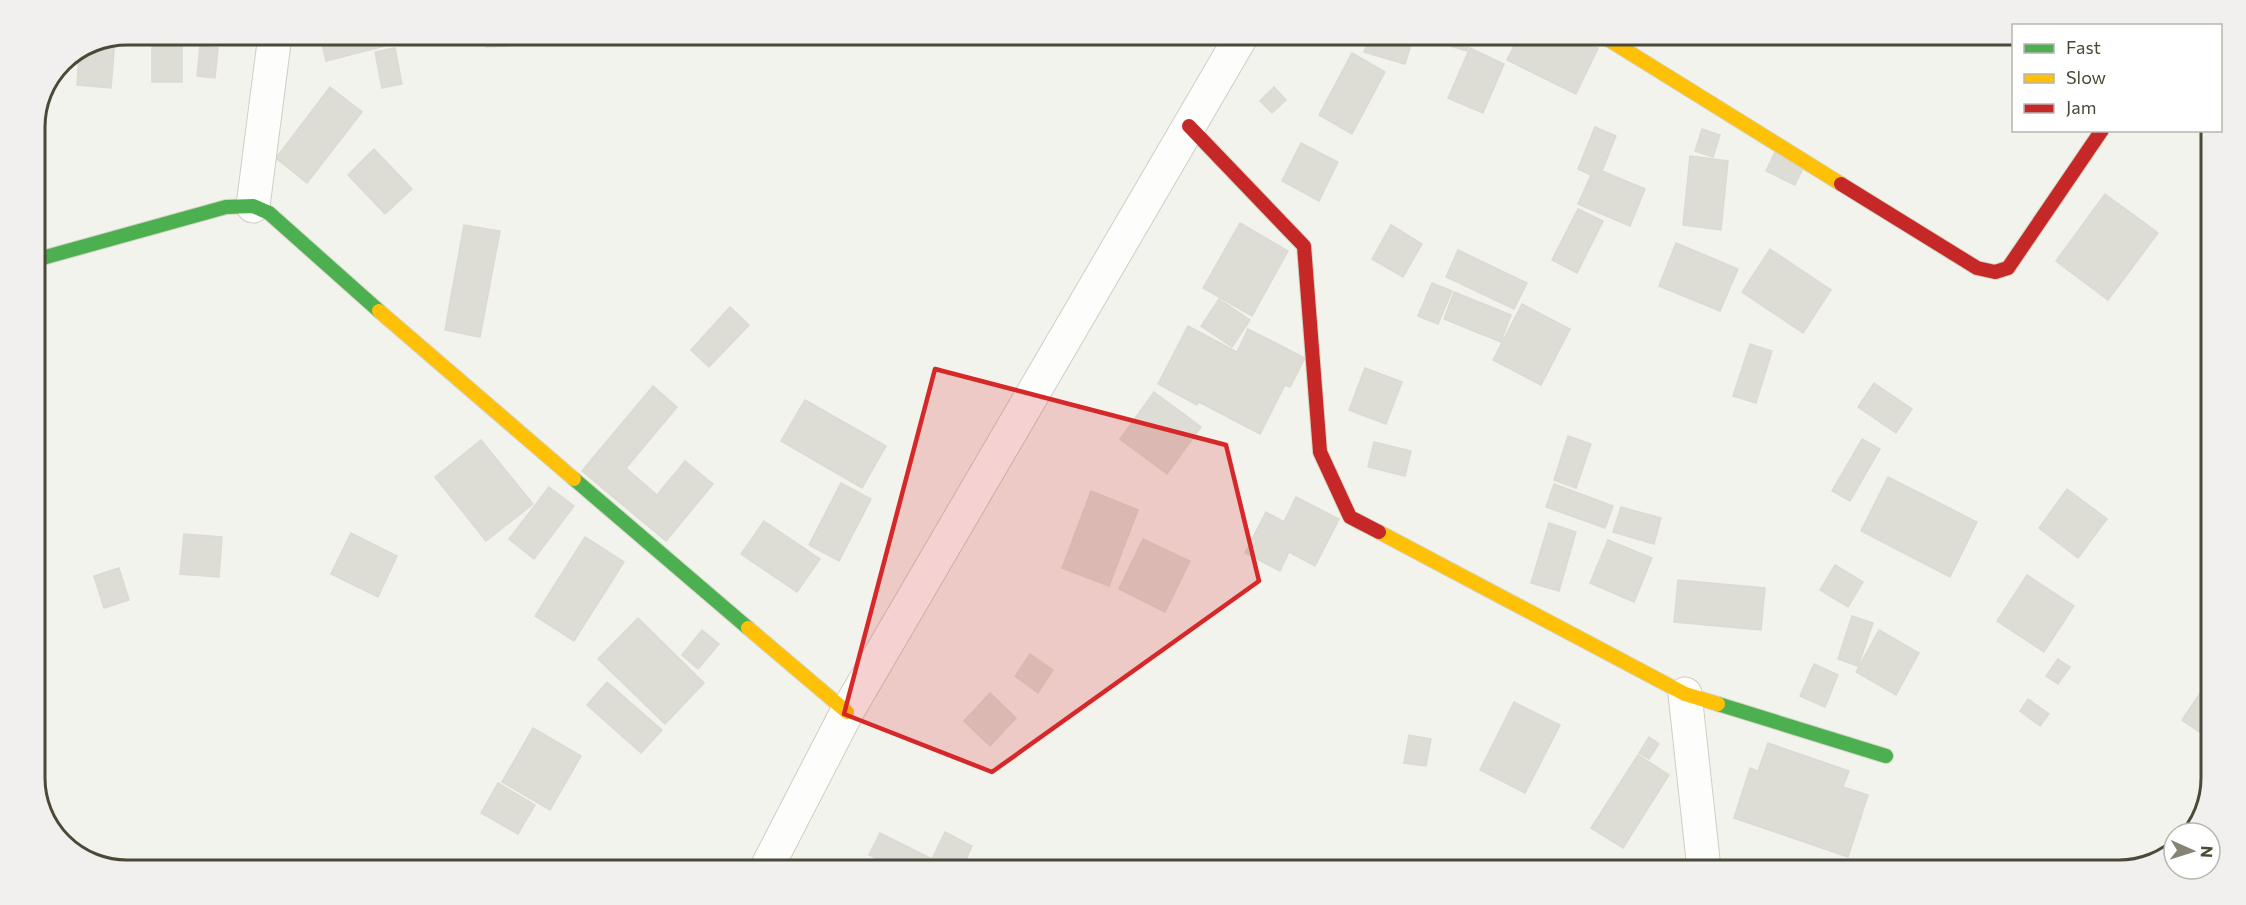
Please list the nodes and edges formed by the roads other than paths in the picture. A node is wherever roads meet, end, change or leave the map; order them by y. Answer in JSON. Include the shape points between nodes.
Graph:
{"nodes":[{"id":1,"x":274,"y":45,"type":"edge"},
{"id":2,"x":1236,"y":45,"type":"edge"},
{"id":3,"x":1617,"y":45,"type":"edge"},
{"id":4,"x":1189,"y":126,"type":"junction"},
{"id":5,"x":2101,"y":132,"type":"edge"},
{"id":6,"x":254,"y":206,"type":"junction"},
{"id":7,"x":45,"y":257,"type":"edge"},
{"id":8,"x":1686,"y":694,"type":"junction"},
{"id":9,"x":847,"y":712,"type":"junction"},
{"id":10,"x":1886,"y":756,"type":"dead end"},
{"id":11,"x":771,"y":860,"type":"edge"},
{"id":12,"x":1703,"y":860,"type":"edge"}],
"edges":[{"from":1,"to":6,"type":"street"},
{"from":2,"to":4,"type":"street"},
{"from":3,"to":5,"type":"street","via":[[1977,268],[1995,272],[2008,268]]},
{"from":4,"to":8,"type":"street","via":[[1304,246],[1320,452],[1350,517]]},
{"from":4,"to":9,"type":"street"},
{"from":6,"to":7,"type":"street","via":[[226,207]]},
{"from":6,"to":9,"type":"street","via":[[269,213],[418,346]]},
{"from":8,"to":10,"type":"street"},
{"from":8,"to":12,"type":"street"},
{"from":9,"to":11,"type":"street"}]}
